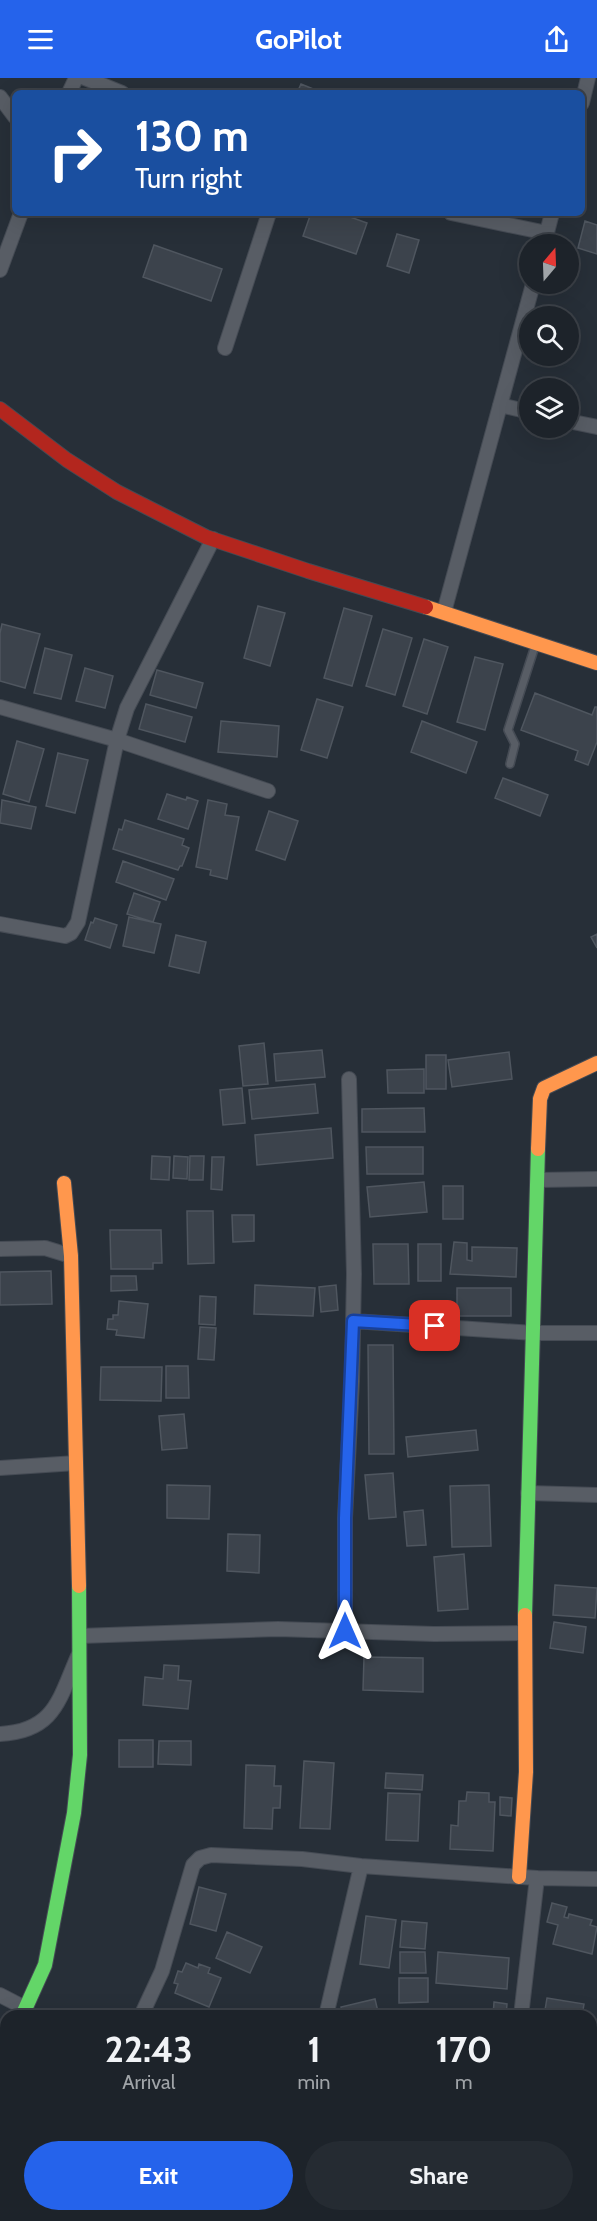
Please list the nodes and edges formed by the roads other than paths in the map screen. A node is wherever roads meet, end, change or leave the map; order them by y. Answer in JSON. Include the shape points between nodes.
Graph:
{"nodes":[{"id":1,"x":85,"y":78,"type":"edge"},
{"id":2,"x":115,"y":90,"type":"edge"},
{"id":3,"x":0,"y":97,"type":"edge"},
{"id":4,"x":12,"y":113,"type":"edge"},
{"id":5,"x":20,"y":216,"type":"edge"},
{"id":6,"x":268,"y":216,"type":"edge"},
{"id":7,"x":462,"y":216,"type":"edge"},
{"id":8,"x":551,"y":216,"type":"edge"},
{"id":9,"x":527,"y":234,"type":"edge"},
{"id":10,"x":546,"y":234,"type":"edge"},
{"id":11,"x":0,"y":270,"type":"edge"},
{"id":12,"x":530,"y":294,"type":"edge"},
{"id":13,"x":225,"y":348,"type":"dead end"},
{"id":14,"x":500,"y":405,"type":"junction"},
{"id":15,"x":0,"y":409,"type":"edge"},
{"id":16,"x":519,"y":409,"type":"edge"},
{"id":17,"x":579,"y":423,"type":"edge"},
{"id":18,"x":597,"y":427,"type":"edge"},
{"id":19,"x":213,"y":539,"type":"junction"},
{"id":20,"x":444,"y":612,"type":"junction"},
{"id":21,"x":536,"y":643,"type":"junction"},
{"id":22,"x":597,"y":663,"type":"edge"},
{"id":23,"x":0,"y":707,"type":"edge"},
{"id":24,"x":117,"y":740,"type":"junction"},
{"id":25,"x":510,"y":764,"type":"dead end"},
{"id":26,"x":268,"y":791,"type":"dead end"},
{"id":27,"x":0,"y":924,"type":"edge"},
{"id":28,"x":597,"y":1063,"type":"edge"},
{"id":29,"x":349,"y":1079,"type":"dead end"},
{"id":30,"x":597,"y":1179,"type":"edge"},
{"id":31,"x":538,"y":1180,"type":"junction"},
{"id":32,"x":64,"y":1183,"type":"dead end"},
{"id":33,"x":0,"y":1249,"type":"edge"},
{"id":34,"x":71,"y":1256,"type":"junction"},
{"id":35,"x":353,"y":1321,"type":"junction"},
{"id":36,"x":534,"y":1333,"type":"junction"},
{"id":37,"x":597,"y":1333,"type":"edge"},
{"id":38,"x":76,"y":1463,"type":"junction"},
{"id":39,"x":0,"y":1468,"type":"edge"},
{"id":40,"x":528,"y":1493,"type":"junction"},
{"id":41,"x":597,"y":1494,"type":"edge"},
{"id":42,"x":345,"y":1631,"type":"junction"},
{"id":43,"x":525,"y":1633,"type":"junction"},
{"id":44,"x":80,"y":1636,"type":"junction"},
{"id":45,"x":79,"y":1655,"type":"junction"},
{"id":46,"x":0,"y":1734,"type":"edge"},
{"id":47,"x":361,"y":1866,"type":"junction"},
{"id":48,"x":519,"y":1877,"type":"junction"},
{"id":49,"x":537,"y":1878,"type":"junction"},
{"id":50,"x":597,"y":1879,"type":"edge"},
{"id":51,"x":0,"y":1995,"type":"edge"},
{"id":52,"x":21,"y":2010,"type":"edge"},
{"id":53,"x":25,"y":2010,"type":"edge"},
{"id":54,"x":144,"y":2010,"type":"edge"},
{"id":55,"x":327,"y":2010,"type":"edge"},
{"id":56,"x":522,"y":2010,"type":"edge"}],
"edges":[{"from":1,"to":2,"type":"street"},
{"from":3,"to":4,"type":"street"},
{"from":5,"to":11,"type":"street"},
{"from":6,"to":13,"type":"street"},
{"from":7,"to":9,"type":"street"},
{"from":8,"to":10,"type":"street"},
{"from":12,"to":14,"type":"street"},
{"from":14,"to":16,"type":"street"},
{"from":14,"to":20,"type":"street"},
{"from":15,"to":19,"type":"street","via":[[117,492]]},
{"from":17,"to":18,"type":"street"},
{"from":19,"to":20,"type":"street"},
{"from":19,"to":24,"type":"street","via":[[127,708]]},
{"from":20,"to":21,"type":"street"},
{"from":21,"to":22,"type":"street"},
{"from":21,"to":25,"type":"lane","via":[[508,730],[515,744]]},
{"from":23,"to":24,"type":"street"},
{"from":24,"to":26,"type":"street"},
{"from":24,"to":27,"type":"street","via":[[78,922],[65,936]]},
{"from":28,"to":31,"type":"street","via":[[544,1088],[540,1099]]},
{"from":29,"to":35,"type":"street"},
{"from":30,"to":31,"type":"street"},
{"from":31,"to":36,"type":"street"},
{"from":32,"to":34,"type":"street"},
{"from":33,"to":34,"type":"street","via":[[45,1248]]},
{"from":34,"to":38,"type":"street"},
{"from":35,"to":36,"type":"street"},
{"from":35,"to":42,"type":"street"},
{"from":36,"to":37,"type":"street"},
{"from":36,"to":40,"type":"street"},
{"from":38,"to":39,"type":"street"},
{"from":38,"to":44,"type":"street"},
{"from":40,"to":41,"type":"street"},
{"from":40,"to":43,"type":"street"},
{"from":42,"to":43,"type":"street"},
{"from":42,"to":44,"type":"street","via":[[278,1629]]},
{"from":43,"to":48,"type":"street","via":[[526,1772]]},
{"from":44,"to":45,"type":"street"},
{"from":45,"to":46,"type":"street","via":[[46,1719],[37,1726]]},
{"from":45,"to":53,"type":"street","via":[[80,1755],[74,1813],[45,1965]]},
{"from":47,"to":48,"type":"street"},
{"from":47,"to":54,"type":"street","via":[[302,1859],[211,1855],[200,1858],[193,1865],[162,1971]]},
{"from":47,"to":55,"type":"street"},
{"from":48,"to":49,"type":"street"},
{"from":49,"to":50,"type":"street"},
{"from":49,"to":56,"type":"street"},
{"from":51,"to":52,"type":"street"}]}
